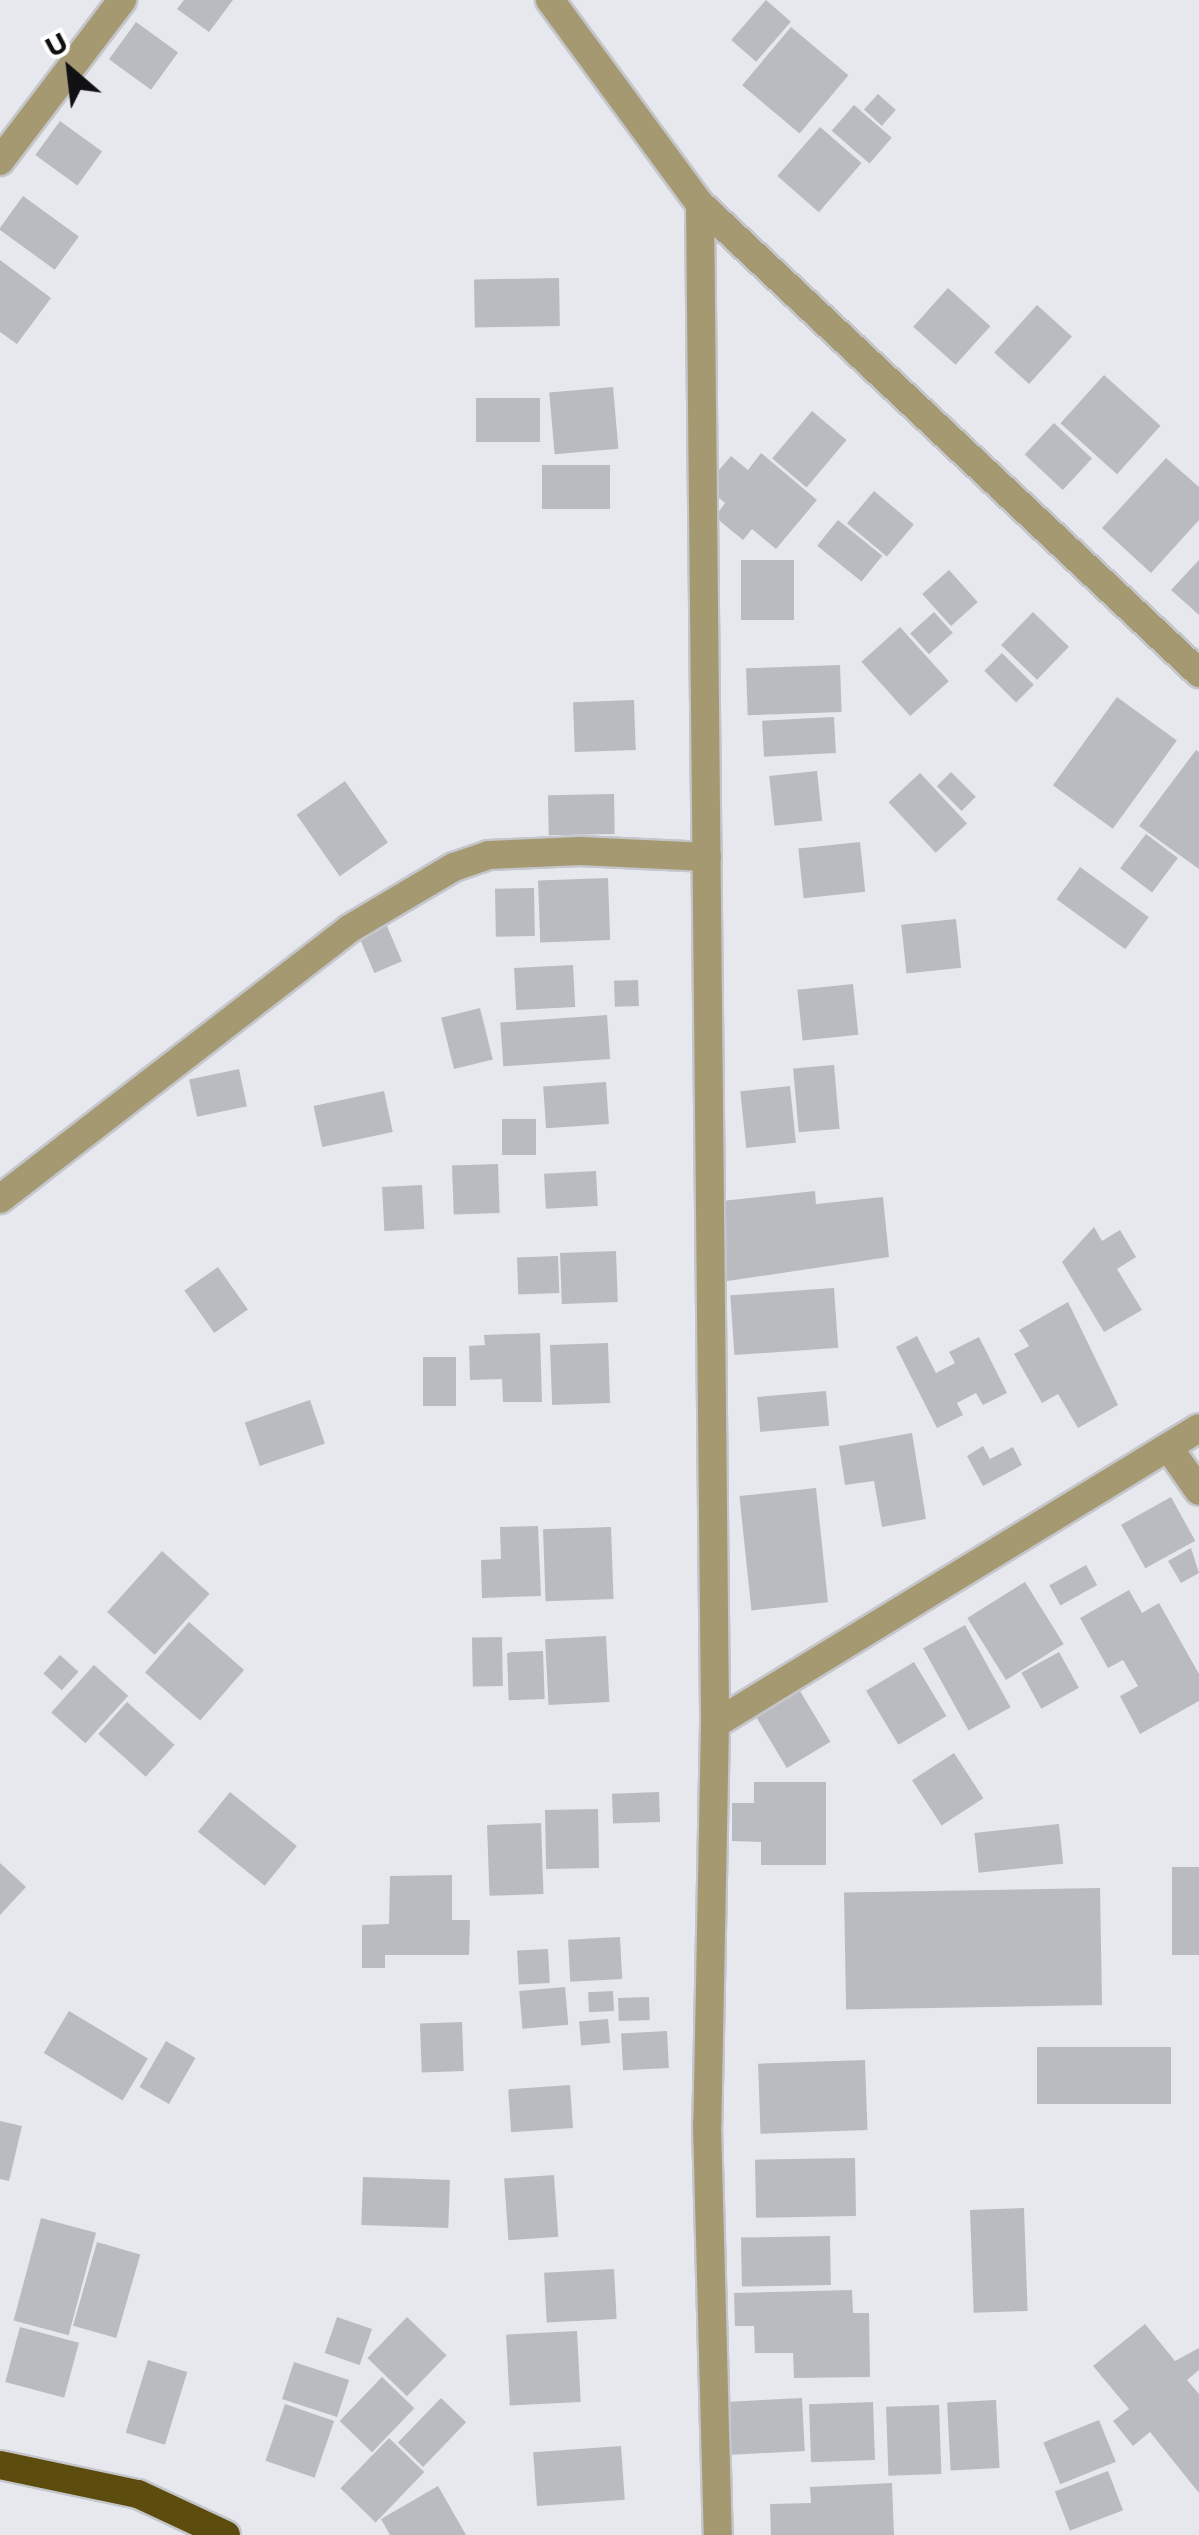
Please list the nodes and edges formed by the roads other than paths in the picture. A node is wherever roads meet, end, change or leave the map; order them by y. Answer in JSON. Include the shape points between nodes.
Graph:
{"nodes":[{"id":1,"x":122,"y":0,"type":"edge"},
{"id":2,"x":550,"y":0,"type":"edge"},
{"id":3,"x":0,"y":161,"type":"edge"},
{"id":4,"x":700,"y":204,"type":"junction"},
{"id":5,"x":1199,"y":673,"type":"edge"},
{"id":6,"x":707,"y":857,"type":"junction"},
{"id":7,"x":0,"y":1199,"type":"edge"},
{"id":8,"x":1199,"y":1428,"type":"edge"},
{"id":9,"x":1169,"y":1448,"type":"junction"},
{"id":10,"x":1199,"y":1491,"type":"edge"},
{"id":11,"x":716,"y":1724,"type":"junction"},
{"id":12,"x":0,"y":2465,"type":"edge"},
{"id":13,"x":226,"y":2535,"type":"edge"},
{"id":14,"x":718,"y":2535,"type":"edge"}],
"edges":[{"from":1,"to":3,"type":"street"},
{"from":2,"to":4,"type":"street"},
{"from":4,"to":5,"type":"street"},
{"from":4,"to":6,"type":"street"},
{"from":6,"to":7,"type":"street","via":[[489,855],[454,867],[349,929]]},
{"from":6,"to":11,"type":"street"},
{"from":8,"to":9,"type":"street"},
{"from":9,"to":10,"type":"street"},
{"from":9,"to":11,"type":"street"},
{"from":11,"to":14,"type":"street","via":[[708,2124]]},
{"from":12,"to":13,"type":"highway","via":[[138,2494]]}]}
